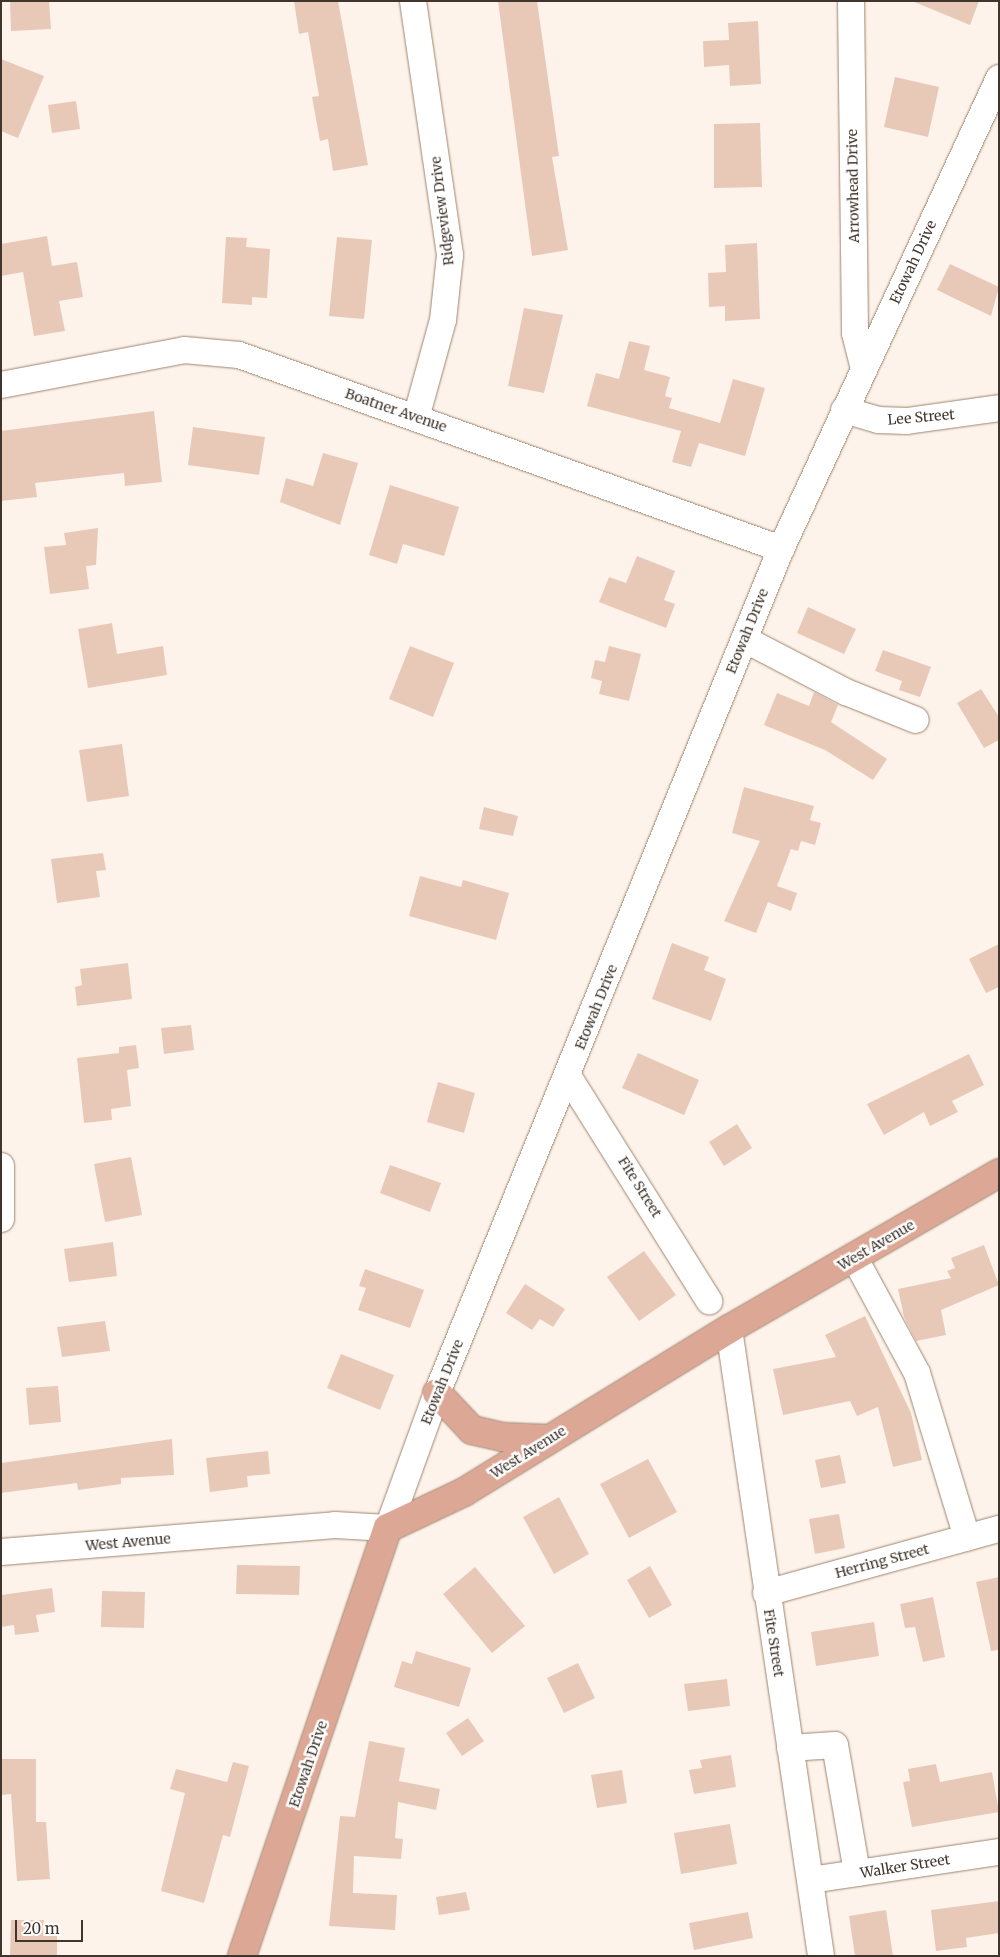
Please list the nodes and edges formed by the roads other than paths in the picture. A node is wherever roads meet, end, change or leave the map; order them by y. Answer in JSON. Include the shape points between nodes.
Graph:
{"nodes":[{"id":1,"x":412,"y":1,"type":"edge"},
{"id":2,"x":851,"y":1,"type":"edge"},
{"id":3,"x":999,"y":78,"type":"edge"},
{"id":4,"x":864,"y":369,"type":"junction"},
{"id":5,"x":1,"y":385,"type":"edge"},
{"id":6,"x":999,"y":408,"type":"edge"},
{"id":7,"x":844,"y":410,"type":"junction"},
{"id":8,"x":416,"y":418,"type":"junction"},
{"id":9,"x":780,"y":549,"type":"junction"},
{"id":10,"x":744,"y":639,"type":"junction"},
{"id":11,"x":916,"y":720,"type":"dead end"},
{"id":12,"x":568,"y":1076,"type":"junction"},
{"id":13,"x":1,"y":1166,"type":"edge"},
{"id":14,"x":999,"y":1173,"type":"edge"},
{"id":15,"x":1,"y":1219,"type":"edge"},
{"id":16,"x":854,"y":1257,"type":"junction"},
{"id":17,"x":708,"y":1301,"type":"dead end"},
{"id":18,"x":729,"y":1329,"type":"junction"},
{"id":19,"x":437,"y":1393,"type":"junction"},
{"id":20,"x":549,"y":1439,"type":"junction"},
{"id":21,"x":388,"y":1528,"type":"junction"},
{"id":22,"x":999,"y":1529,"type":"edge"},
{"id":23,"x":967,"y":1538,"type":"junction"},
{"id":24,"x":1,"y":1552,"type":"edge"},
{"id":25,"x":766,"y":1593,"type":"junction"},
{"id":26,"x":790,"y":1748,"type":"junction"},
{"id":27,"x":999,"y":1852,"type":"edge"},
{"id":28,"x":857,"y":1873,"type":"junction"},
{"id":29,"x":811,"y":1880,"type":"junction"},
{"id":30,"x":242,"y":1956,"type":"edge"},
{"id":31,"x":821,"y":1956,"type":"edge"}],
"edges":[{"from":1,"to":8,"type":"street","name":"Ridgeview Drive","via":[[450,255],[443,320]]},
{"from":2,"to":4,"type":"street","name":"Arrowhead Drive","via":[[855,333]]},
{"from":3,"to":4,"type":"street","name":"Etowah Drive"},
{"from":4,"to":7,"type":"street","name":"Etowah Drive"},
{"from":5,"to":8,"type":"street","name":"Boatner Avenue","via":[[201,350],[239,355]]},
{"from":6,"to":7,"type":"street","name":"Lee Street","via":[[906,421],[878,420]]},
{"from":7,"to":9,"type":"street","name":"Etowah Drive"},
{"from":8,"to":9,"type":"street","name":"Boatner Avenue"},
{"from":9,"to":10,"type":"street","name":"Etowah Drive"},
{"from":10,"to":11,"type":"street","via":[[846,692]]},
{"from":10,"to":12,"type":"street","name":"Etowah Drive"},
{"from":12,"to":17,"type":"street","name":"Fite Street"},
{"from":12,"to":19,"type":"street","name":"Etowah Drive"},
{"from":13,"to":15,"type":"street"},
{"from":14,"to":16,"type":"main road","name":"West Avenue"},
{"from":16,"to":18,"type":"main road","name":"West Avenue"},
{"from":16,"to":23,"type":"street","via":[[916,1373]]},
{"from":18,"to":20,"type":"main road","name":"West Avenue"},
{"from":18,"to":25,"type":"street","name":"Fite Street"},
{"from":19,"to":20,"type":"main road","via":[[472,1430],[502,1437]]},
{"from":19,"to":21,"type":"street","name":"Etowah Drive"},
{"from":20,"to":21,"type":"main road","name":"West Avenue","via":[[464,1492]]},
{"from":21,"to":24,"type":"street","name":"West Avenue","via":[[336,1525]]},
{"from":21,"to":30,"type":"main road","name":"Etowah Drive"},
{"from":22,"to":23,"type":"street","name":"Herring Street"},
{"from":23,"to":25,"type":"street","name":"Herring Street"},
{"from":25,"to":26,"type":"street","name":"Fite Street"},
{"from":26,"to":28,"type":"street","via":[[835,1744]]},
{"from":26,"to":29,"type":"street","name":"Fite Street"},
{"from":27,"to":28,"type":"street","name":"Walker Street"},
{"from":28,"to":29,"type":"street","name":"Walker Street"},
{"from":29,"to":31,"type":"street","name":"Fite Street"}]}
